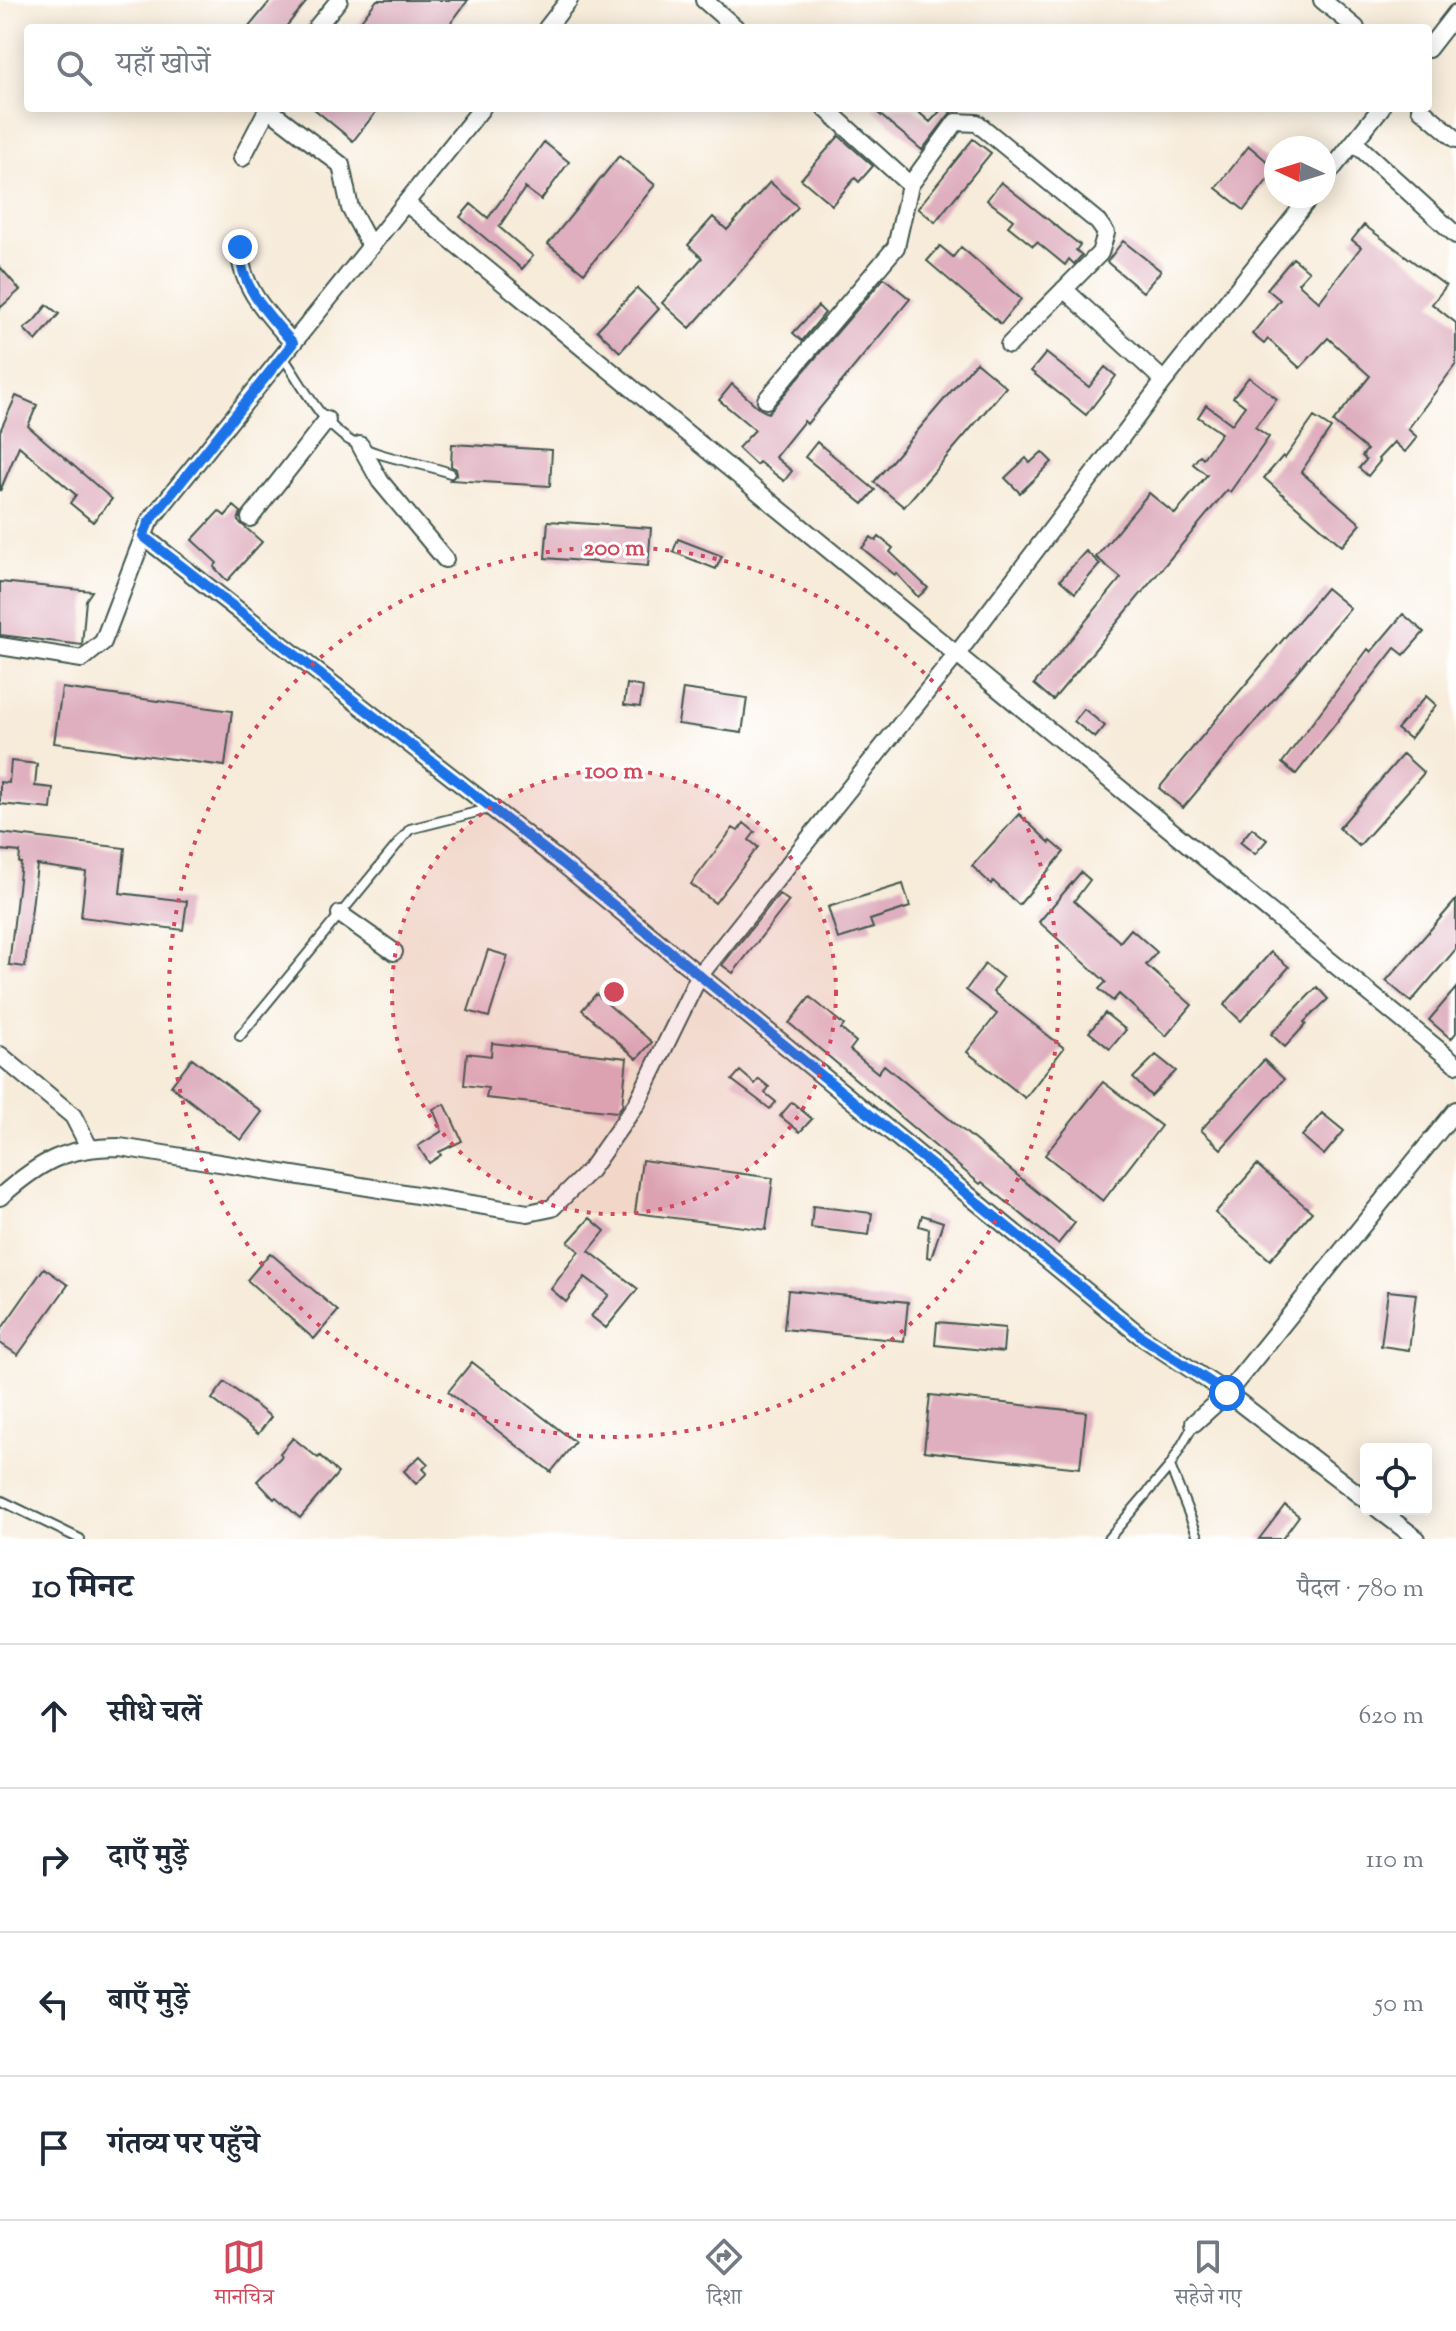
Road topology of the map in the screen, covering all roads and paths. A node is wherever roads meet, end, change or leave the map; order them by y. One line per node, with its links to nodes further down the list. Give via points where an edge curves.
1 (339, 0): 6 (street)
2 (569, 0): 7 (street)
3 (704, 0): 8 (street)
4 (1322, 0): 9 (street)
5 (1456, 13): 10 (street)
6 (319, 24)
7 (550, 24)
8 (731, 24)
9 (1351, 24)
10 (1432, 44)
11 (265, 112): 19 (street)
12 (272, 112): 26 (street, via 341,165 350,208)
13 (479, 112): 22 (street)
14 (829, 112): 21 (street)
15 (1378, 112): 18 (street)
16 (1425, 112): 17 (street)
17 (1456, 139)
18 (1354, 142): 20 (street); 24 (street)
19 (242, 158)
20 (1336, 164)
21 (910, 185): 27 (street, via 956,122 977,123 1106,233 1100,253); 31 (street, via 896,247)
22 (406, 203): 26 (street); 39 (street)
23 (1301, 208): 30 (street)
24 (1456, 235)
25 (240, 247): 29 (street, via 239,261 250,288)
26 (371, 247): 29 (street)
27 (1064, 289): 28 (street); 30 (street)
28 (1009, 345)
29 (288, 350): 32 (lane); 36 (street)
30 (1164, 381): 39 (street)
31 (766, 400)
32 (327, 420): 33 (lane); 35 (street)
33 (360, 445): 34 (lane); 37 (street, via 380,481)
34 (450, 473)
35 (250, 518)
36 (143, 536): 38 (street, via 103,642 82,659); 40 (street)
37 (445, 559)
38 (0, 646)
39 (957, 654): 43 (street); 46 (street)
40 (490, 808): 41 (lane, via 410,829); 43 (street)
41 (340, 914): 42 (street); 44 (lane)
42 (394, 952)
43 (699, 976): 48 (street, via 637,1103 590,1170 552,1208 528,1213 120,1147); 50 (street, via 1142,1337)
44 (240, 1036)
45 (0, 1055): 48 (street, via 73,1116)
46 (1456, 1064)
47 (1456, 1110): 50 (street)
48 (89, 1147): 49 (street, via 56,1156)
49 (0, 1197)
50 (1227, 1393): 51 (street); 53 (street)
51 (1194, 1423): 52 (lane)
52 (1170, 1466): 57 (lane); 58 (lane)
53 (1360, 1495)
54 (0, 1500): 56 (lane)
55 (1386, 1515): 59 (street)
56 (80, 1539)
57 (1108, 1539)
58 (1199, 1539)
59 (1417, 1539)

